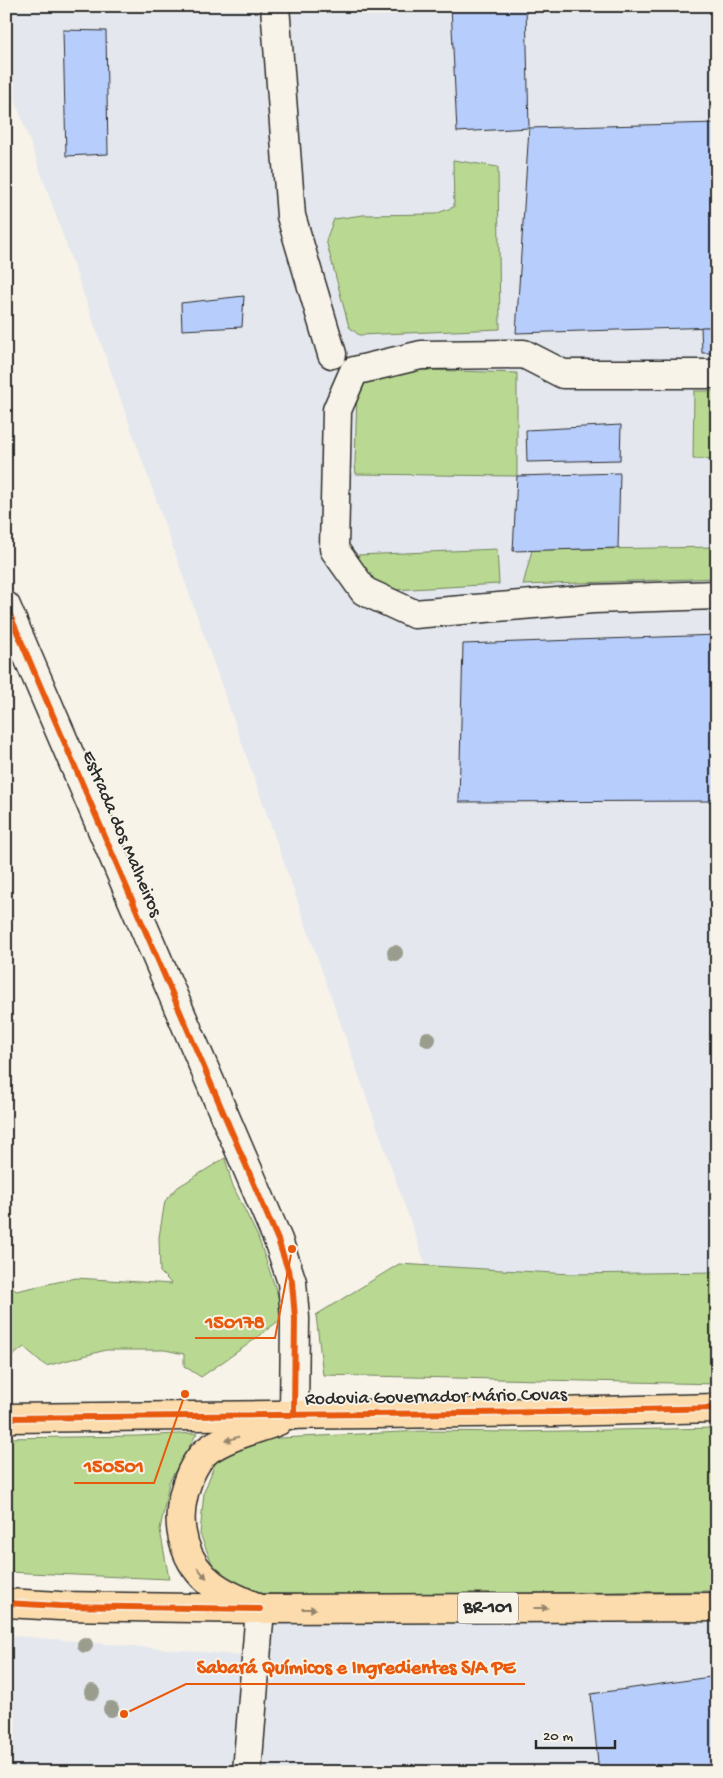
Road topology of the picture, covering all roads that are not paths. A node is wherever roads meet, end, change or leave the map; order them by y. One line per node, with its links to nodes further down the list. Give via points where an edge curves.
1 (275, 6): 2 (street, via 291,216)
2 (332, 354)
3 (717, 374): 4 (street, via 563,374 524,354 421,355 354,371 338,410 334,548 364,591 414,614 593,599)
4 (717, 595)
5 (6, 606): 7 (street, Estrada dos Malheiros, via 278,1240 292,1282)
6 (717, 1408): 7 (highway, Rodovia Governador Mário Covas)
7 (294, 1415): 8 (highway, Rodovia Governador Mário Covas); 11 (highway, one-way to 11, via 206,1451 187,1484 181,1506 180,1526 191,1560 213,1585)
8 (6, 1418)
9 (6, 1603): 11 (highway, BR-101)
10 (717, 1607): 11 (highway, BR-101, one-way to 10)
11 (260, 1610): 12 (street)
12 (247, 1772)

